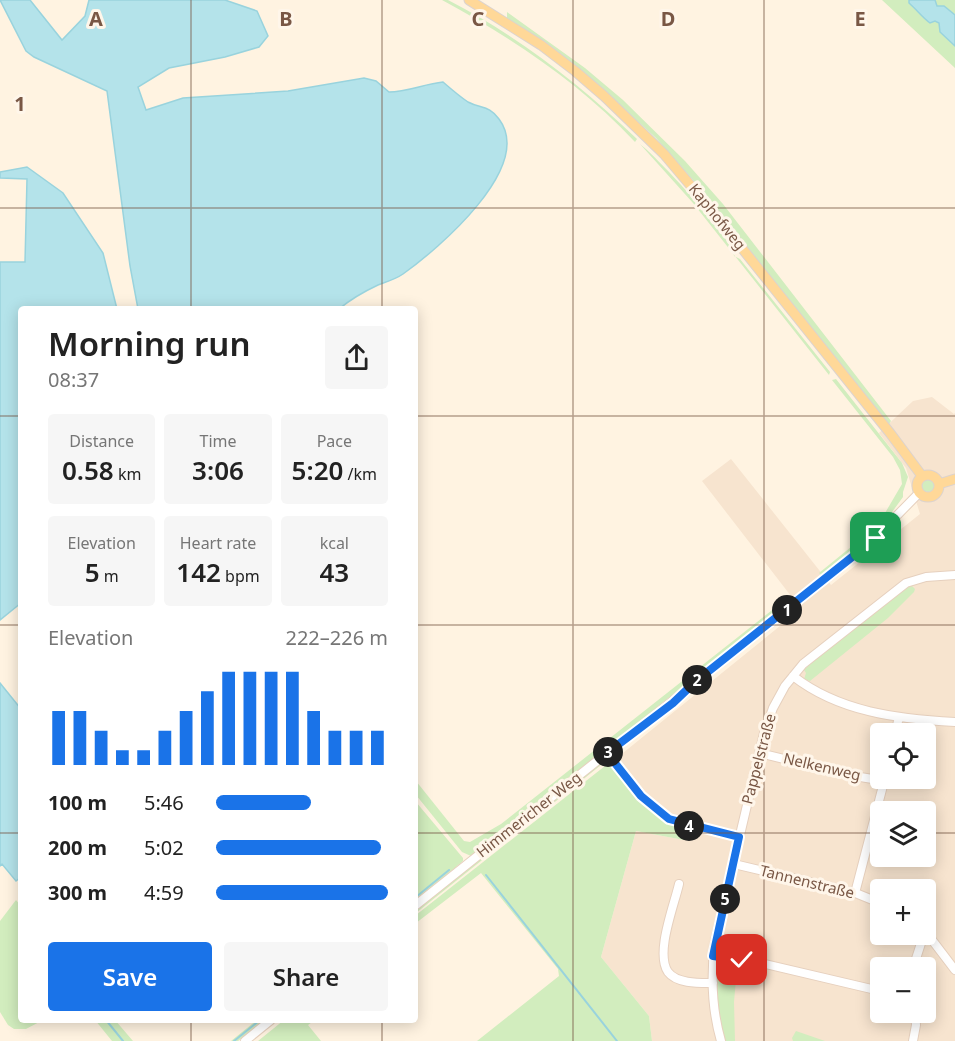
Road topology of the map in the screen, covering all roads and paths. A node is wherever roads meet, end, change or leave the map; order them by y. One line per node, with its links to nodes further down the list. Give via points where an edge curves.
1 (469, 0): 2 (main road, Kaphofweg, via 541,45 574,71 663,154 721,221)
2 (922, 476): 4 (main road, via 933,476); 5 (main road, via 917,484)
3 (955, 479): 4 (main road)
4 (939, 484): 5 (main road, via 934,495 926,497)
5 (919, 493): 11 (street, Himmericher Weg, via 866,547)
6 (955, 575): 7 (street, Pappelstraße, via 906,583)
7 (793, 676): 8 (street, via 818,694 843,705); 12 (street, Pappelstraße, via 773,708)
8 (899, 717): 9 (street); 10 (street)
9 (955, 722)
10 (898, 723)
11 (607, 753): 15 (street, via 641,796 669,819); 20 (street, Himmericher Weg)
12 (759, 753): 13 (street, Nelkenweg); 15 (street, Pappelstraße)
13 (870, 778)
14 (883, 789): 18 (street)
15 (739, 837): 16 (street, Pappelstraße)
16 (734, 864): 18 (street, Tannenstraße); 22 (street, Pappelstraße)
17 (679, 885): 24 (street, via 663,959 669,973 679,979)
18 (855, 893): 19 (street, Tannenstraße)
19 (870, 899)
20 (418, 903)
21 (935, 945): 23 (street)
22 (713, 956): 24 (street, Pappelstraße); 25 (street)
23 (955, 970)
24 (713, 983): 29 (street, Pappelstraße)
25 (870, 989)
26 (267, 1023): 28 (street)
27 (916, 1023): 30 (street)
28 (245, 1041)
29 (721, 1041)
30 (913, 1041)

